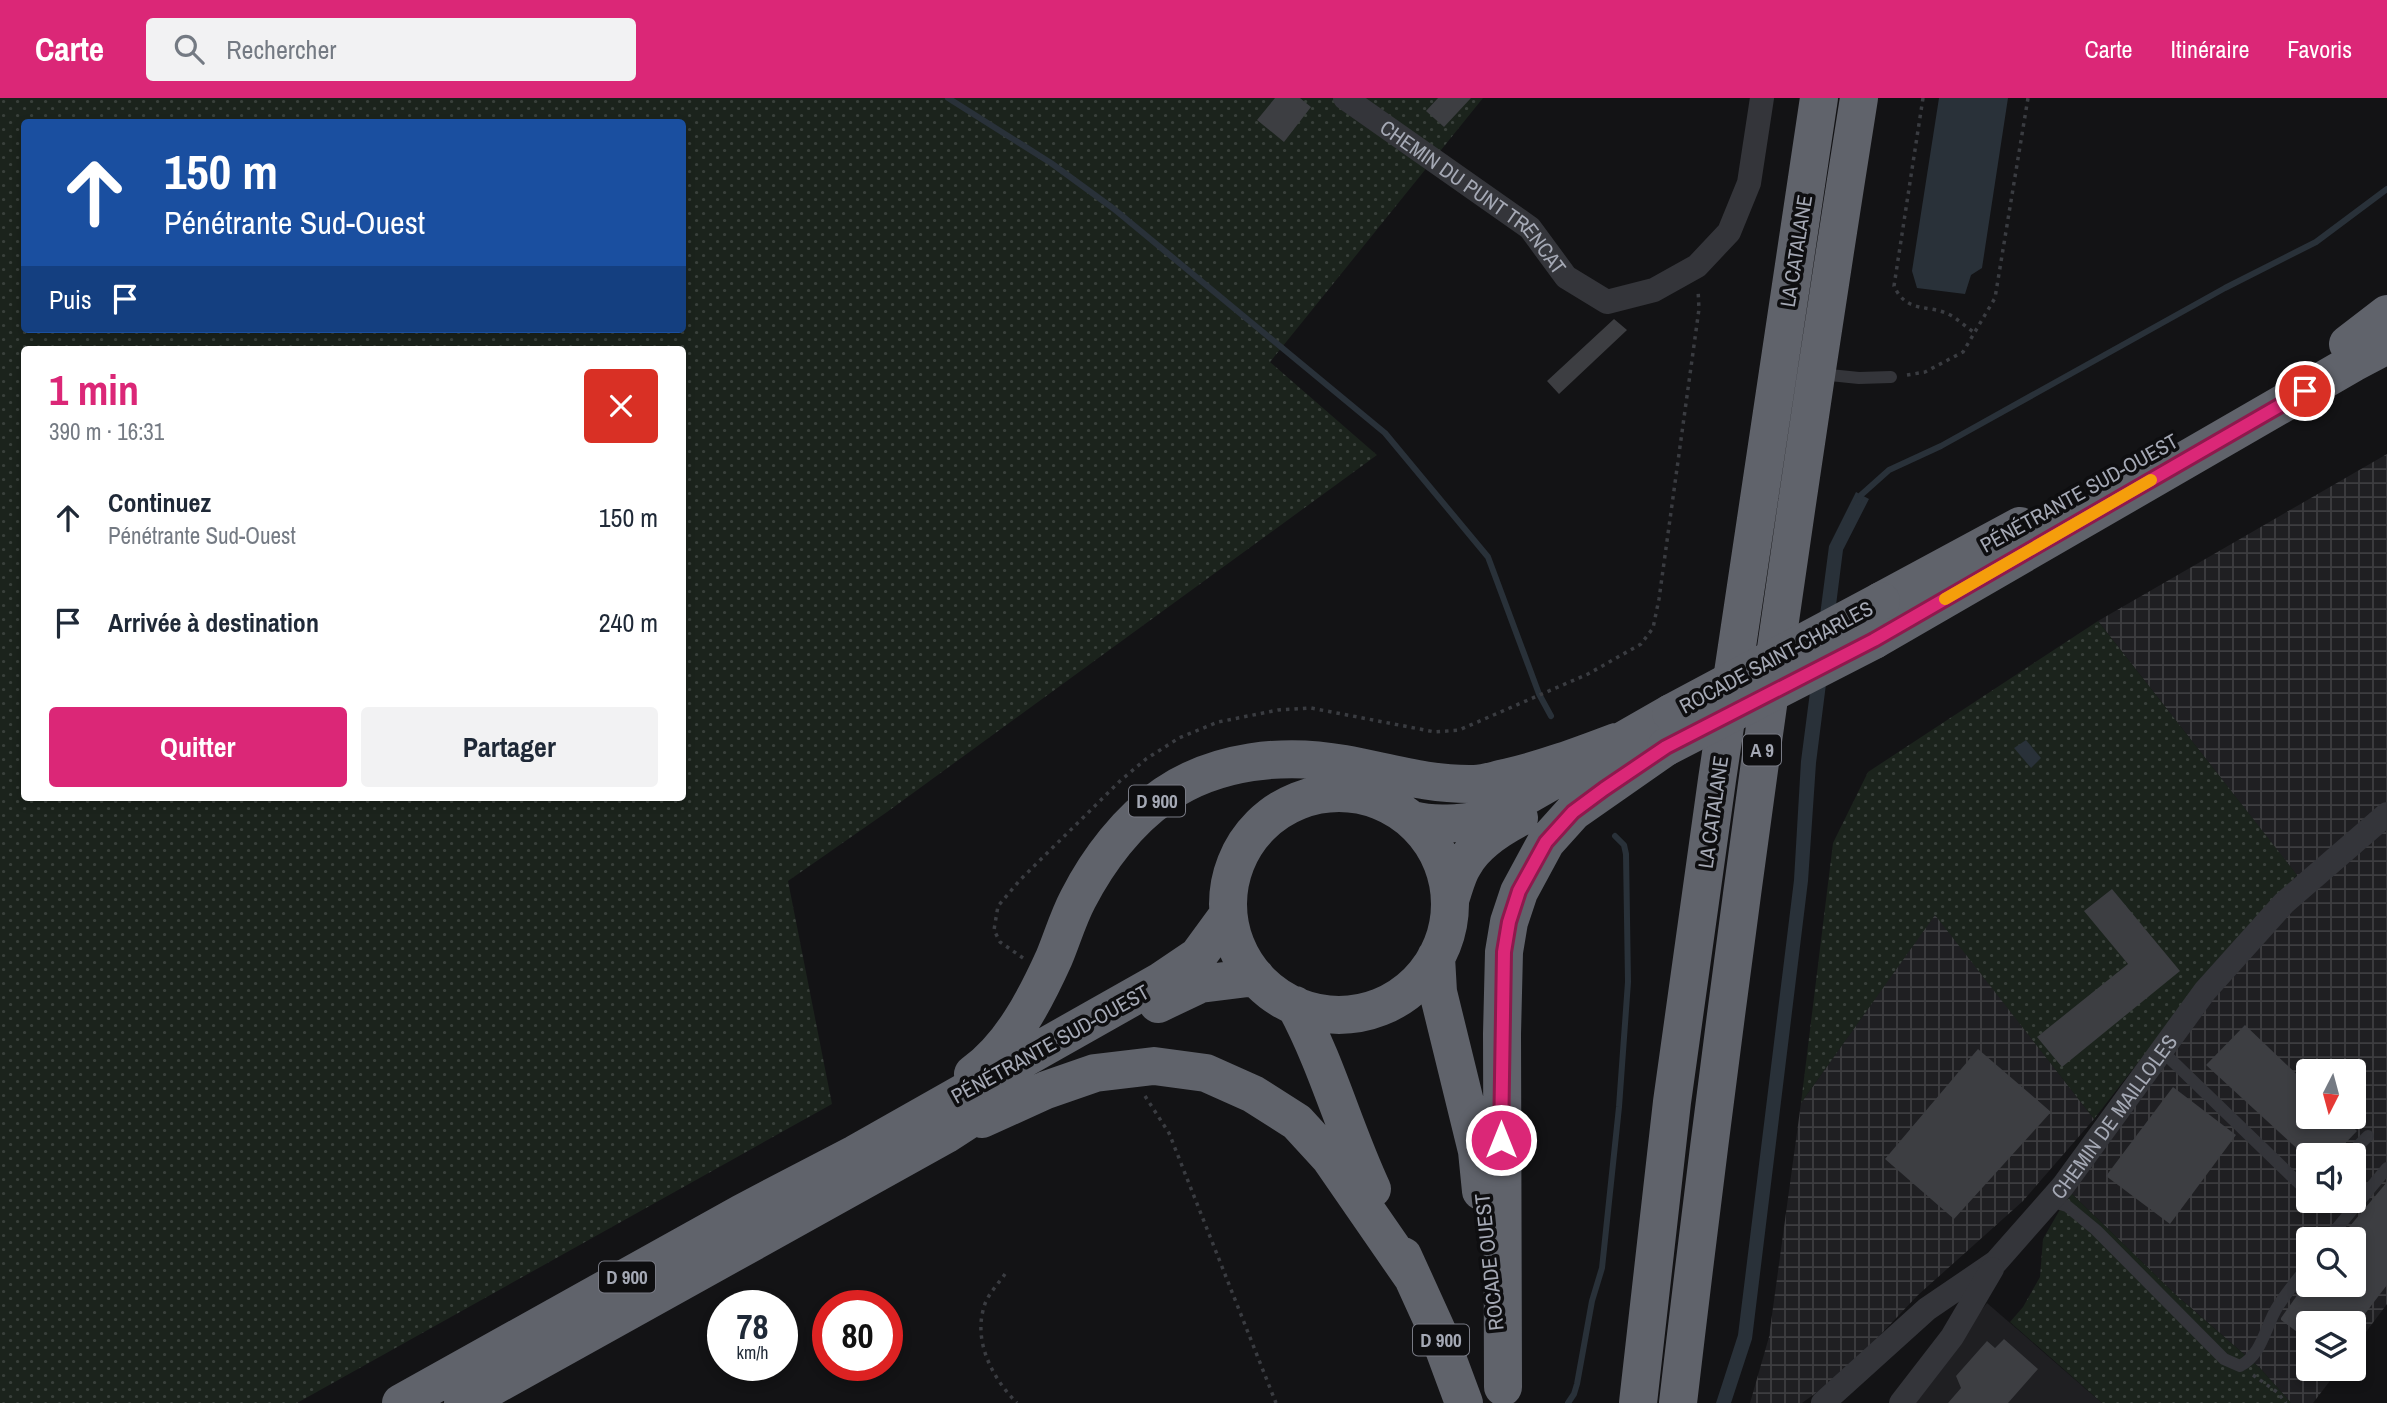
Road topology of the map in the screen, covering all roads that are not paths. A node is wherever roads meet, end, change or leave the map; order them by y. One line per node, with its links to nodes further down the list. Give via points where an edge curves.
1 (1345, 98): 2 (street, CHEMIN DU PUNT TRENCAT, via 1530,228 1566,277 1607,302 1654,290 1697,266 1729,232 1749,183)
2 (1762, 98)
3 (1819, 98): 37 (highway, LA CATALANE / A 9, via 1676,1075)
4 (1859, 98): 9 (highway, LA CATALANE / A 9)
5 (2387, 314): 8 (highway)
6 (2387, 324): 8 (highway, PÉNÉTRANTE SUD-OUEST)
7 (2387, 345): 8 (highway, PÉNÉTRANTE SUD-OUEST)
8 (2363, 354): 11 (highway, PÉNÉTRANTE SUD-OUEST); 12 (highway, PÉNÉTRANTE SUD-OUEST, bridge, via 1874,640)
9 (1816, 373): 10 (lane); 38 (highway, LA CATALANE / A 9, via 1712,1107)
10 (1891, 377)
11 (1881, 601): 12 (highway, ROCADE SAINT-CHARLES, bridge)
12 (1669, 730): 13 (highway, PÉNÉTRANTE SUD-OUEST); 16 (highway, PÉNÉTRANTE SUD-OUEST, via 1482,842 1463,864); 33 (highway, via 1546,842 1519,891 1509,922 1502,1034)
13 (1616, 742): 15 (highway, PÉNÉTRANTE SUD-OUEST, via 1484,820); 25 (highway, PÉNÉTRANTE SUD-OUEST / D 900, via 1547,768 1477,784 1434,783 1291,758 1243,763 1167,793 1141,813 1100,860 1022,1021 1006,1041 982,1067)
14 (2387, 814): 21 (street, CHEMIN DE MAILLOLES, via 2284,903 2205,991)
15 (1412, 820): 16 (highway, ROCADE OUEST, via 1439,857); 17 (highway, ROCADE OUEST, via 1370,797 1322,794 1299,800 1278,811 1244,845 1228,891)
16 (1450, 901): 18 (highway, ROCADE OUEST)
17 (1228, 915): 19 (highway, ROCADE OUEST, via 1238,948); 25 (highway, PÉNÉTRANTE SUD-OUEST / D 900, via 1198,956 1161,981)
18 (1436, 957): 20 (highway, ROCADE OUEST, via 1410,988 1375,1008 1335,1014); 33 (highway, ROCADE OUEST / D 900, via 1438,992 1477,1151)
19 (1256, 977): 20 (highway, ROCADE OUEST); 22 (highway, via 1199,984 1134,1016)
20 (1295, 1005): 31 (highway, ROCADE OUEST / D 900, via 1314,1040 1358,1159)
21 (2162, 1051): 27 (lane); 28 (street, CHEMIN DE MAILLOLES)
22 (945, 1135): 31 (highway, via 1095,1073 1154,1066 1206,1073 1253,1094 1297,1122 1330,1158); 35 (highway)
23 (2368, 1136): 24 (lane)
24 (2361, 1143)
25 (855, 1154): 34 (highway, PÉNÉTRANTE SUD-OUEST / D 900)
26 (2387, 1168): 29 (lane)
27 (2296, 1180)
28 (2050, 1201): 30 (street, CHEMIN DE MAILLOLES); 32 (lane, via 2067,1206 2096,1230 2224,1359 2240,1366 2250,1361)
29 (2337, 1227)
30 (1996, 1262): 39 (street, CHEMIN DE MAILLOLES, via 1927,1310); 40 (street, via 1952,1337)
31 (1413, 1278): 36 (highway, ROCADE OUEST / D 900)
32 (2296, 1282)
33 (1504, 1395)
34 (401, 1403)
35 (463, 1403)
36 (1464, 1403)
37 (1638, 1403)
38 (1678, 1403)
39 (1823, 1403)
40 (1900, 1403)

